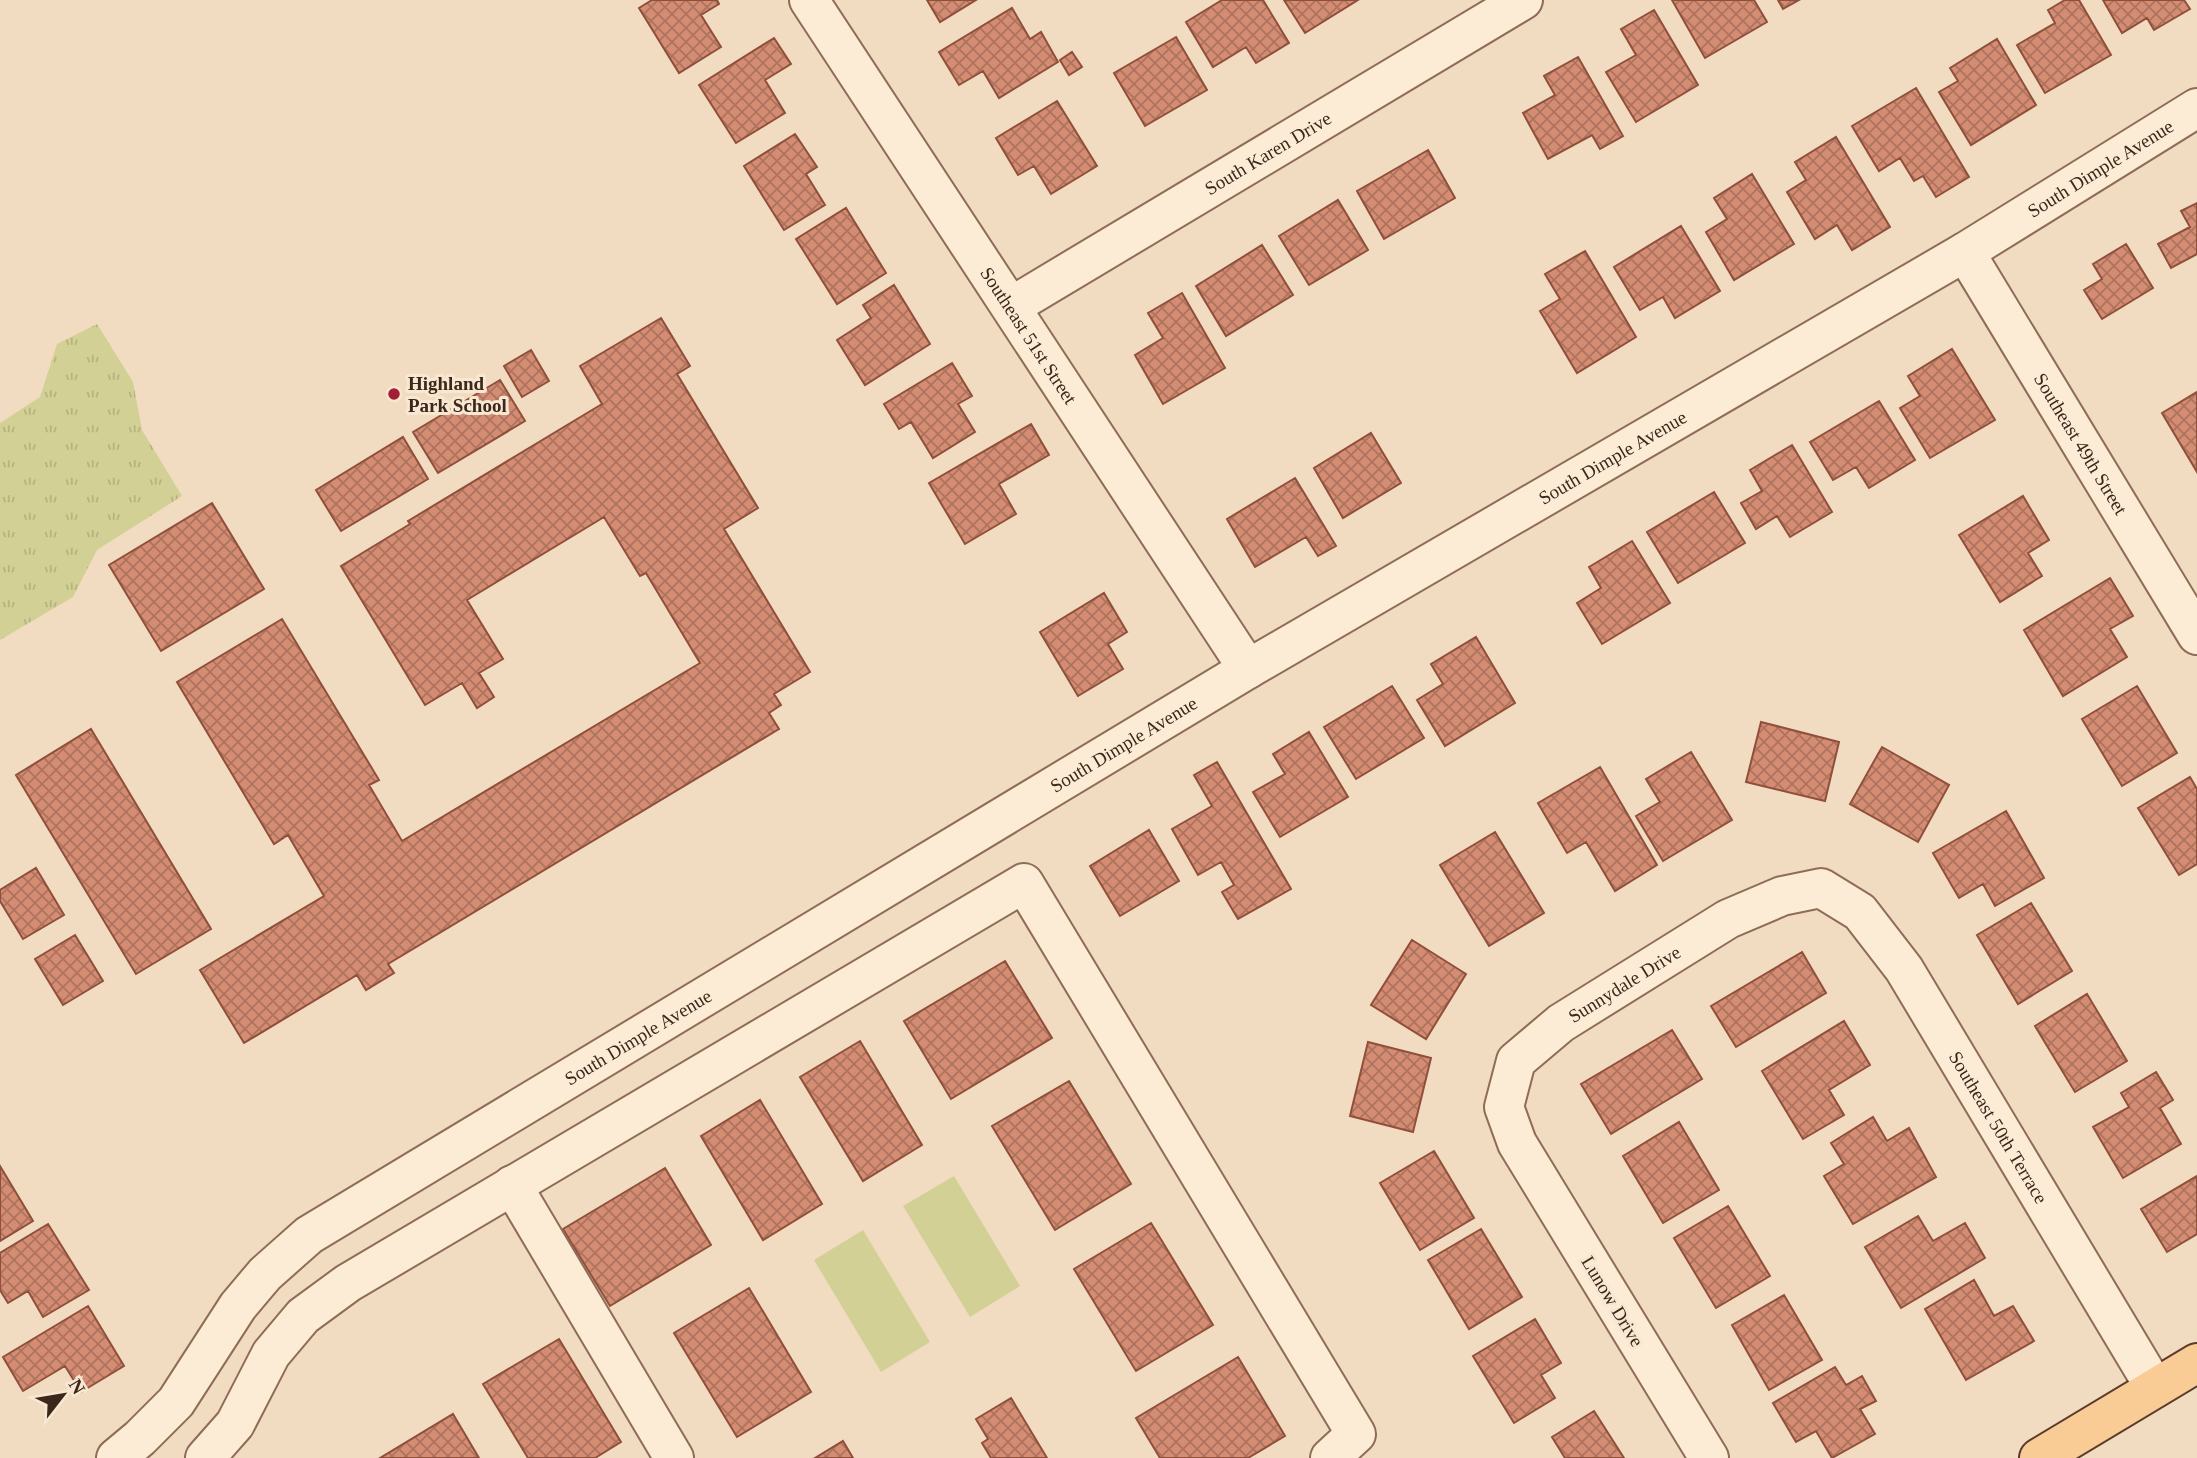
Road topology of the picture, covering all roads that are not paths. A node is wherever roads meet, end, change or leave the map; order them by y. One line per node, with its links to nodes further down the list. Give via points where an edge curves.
1 (809, 0): 5 (street, Southeast 51st Street)
2 (1523, 0): 5 (street, South Karen Drive)
3 (2197, 108): 4 (street, South Dimple Avenue)
4 (1965, 252): 6 (street, Southeast 49th Street); 7 (street, South Dimple Avenue)
5 (1012, 306): 7 (street, Southeast 51st Street)
6 (2197, 635)
7 (1248, 669): 13 (street, South Dimple Avenue, via 309,1235 265,1274 238,1306 176,1402)
8 (1821, 888): 9 (street, Sunnydale Drive, via 1782,896 1728,919 1562,1023 1516,1061 1504,1107); 12 (street, Southeast 50th Terrace, via 1860,912 1904,969)
9 (1517, 1143): 17 (street, Lunow Drive)
10 (512, 1185): 14 (street, via 348,1283 303,1316 271,1354 234,1424); 15 (street); 16 (street, via 1024,883 1356,1434)
11 (2197, 1363): 12 (main road)
12 (2155, 1388): 18 (main road)
13 (116, 1458)
14 (205, 1458)
15 (674, 1458)
16 (1330, 1458)
17 (1709, 1458)
18 (2039, 1458)

